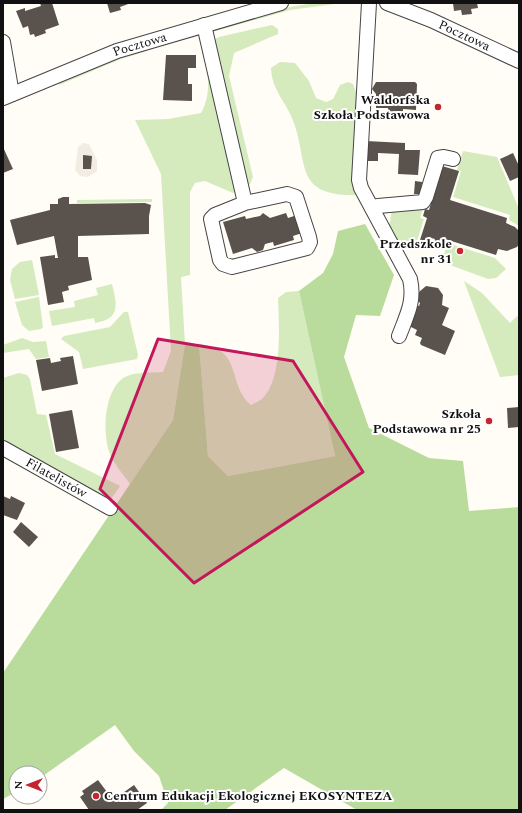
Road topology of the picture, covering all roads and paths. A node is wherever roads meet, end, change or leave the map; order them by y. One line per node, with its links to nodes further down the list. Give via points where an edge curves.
1 (368, 3): 10 (street, via 359,180)
2 (388, 3): 6 (street, Pocztowa)
3 (273, 4): 4 (street, Pocztowa)
4 (204, 25): 7 (street, Pocztowa, via 117,51); 9 (street)
5 (3, 42): 7 (street)
6 (519, 61)
7 (8, 96)
8 (453, 159): 10 (street, via 438,158 423,202)
9 (245, 204): 9 (street, via 215,215 211,219 223,264 232,267 307,248 309,237 296,197 287,194)
10 (372, 208): 11 (street, via 410,279 413,293)
11 (399, 336)
12 (3, 448): 13 (street, Filatelistów)
13 (110, 508)

